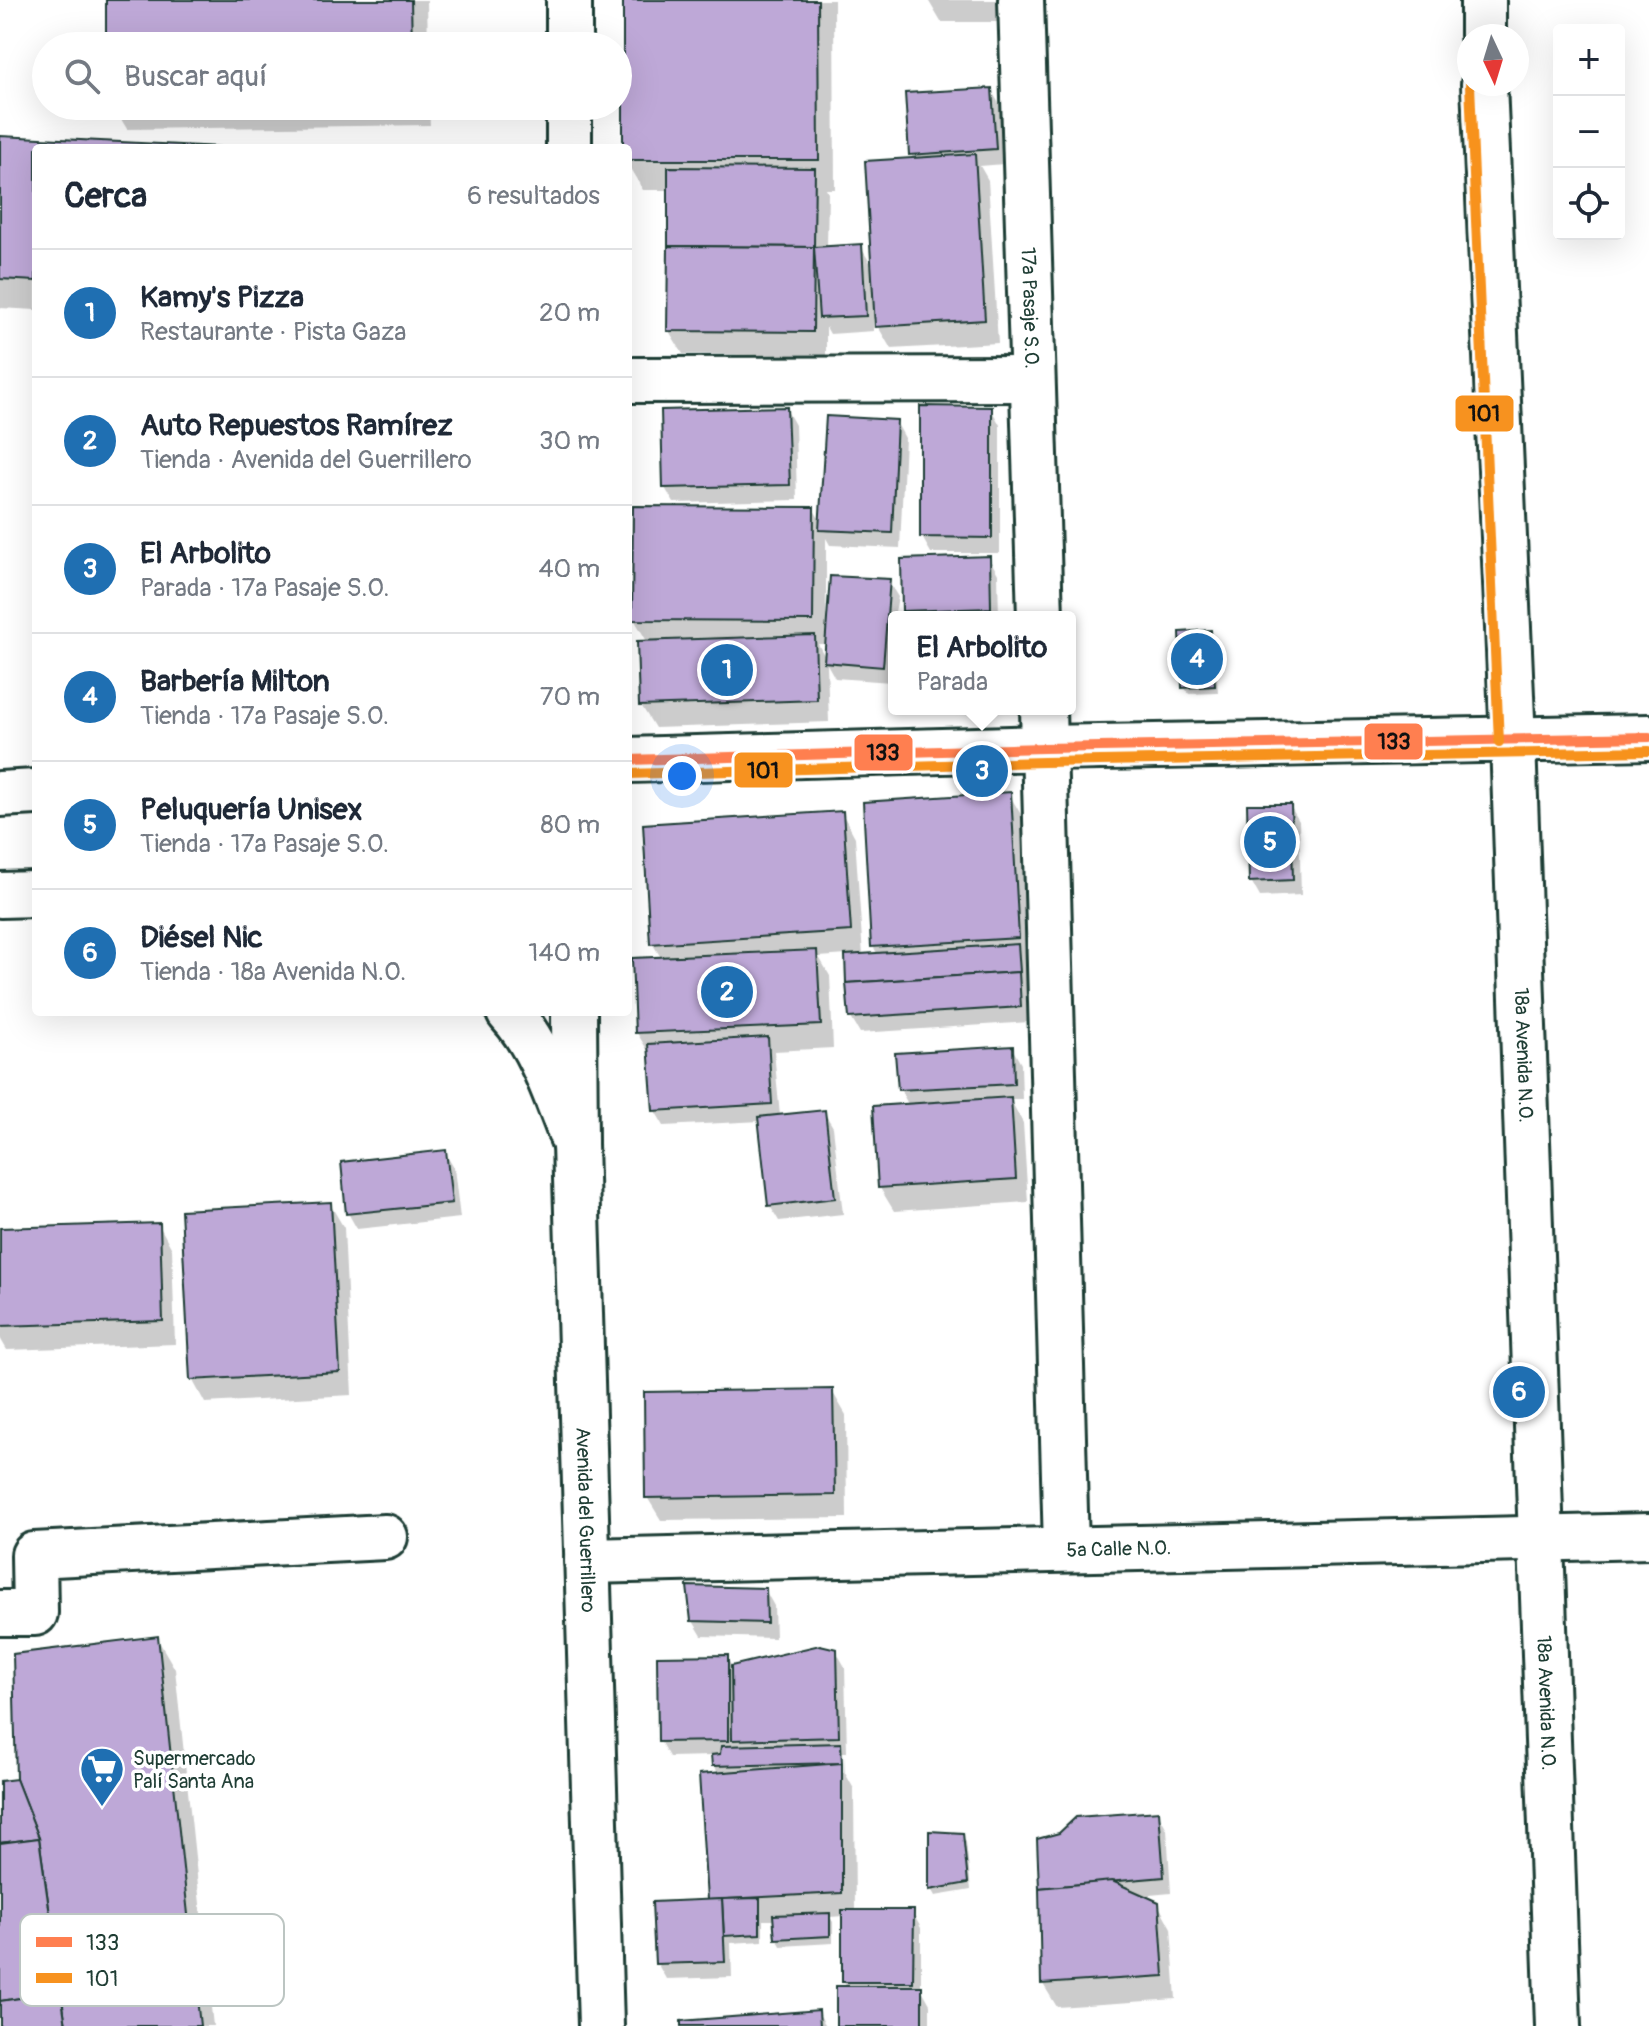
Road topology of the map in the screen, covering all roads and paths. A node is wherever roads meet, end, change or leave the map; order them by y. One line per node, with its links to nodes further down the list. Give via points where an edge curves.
1 (569, 0): 5 (street)
2 (1021, 0): 9 (street, 17a Pasaje S.O.)
3 (1483, 0): 4 (street)
4 (1483, 24)
5 (569, 32)
6 (1485, 96): 14 (street, 18a Avenida N.O.)
7 (569, 120): 8 (street)
8 (569, 144)
9 (1032, 379): 10 (street); 11 (street, 17a Pasaje S.O.)
10 (632, 380)
11 (1040, 611)
12 (1044, 728): 14 (street); 15 (street); 28 (street)
13 (1649, 737): 14 (street)
14 (1513, 741): 27 (street, 18a Avenida N.O.)
15 (677, 758): 16 (street); 17 (street)
16 (632, 760)
17 (632, 788)
18 (32, 792): 19 (street)
19 (0, 794)
20 (32, 894): 21 (street)
21 (0, 895)
22 (513, 1016): 24 (street, via 538,1055)
23 (574, 1016): 24 (street, Avenida del Guerrillero)
24 (575, 1144): 29 (street, Avenida del Guerrillero)
25 (1649, 1536): 27 (street, 5a Calle N.O.)
26 (385, 1537): 30 (street, via 34,1555 35,1613)
27 (1541, 1539): 28 (street, 5a Calle N.O.); 32 (street, 18a Avenida N.O.)
28 (1066, 1548): 29 (street, 5a Calle N.O.)
29 (587, 1561): 31 (street, Avenida del Guerrillero)
30 (0, 1613)
31 (601, 2026)
32 (1558, 2026)

